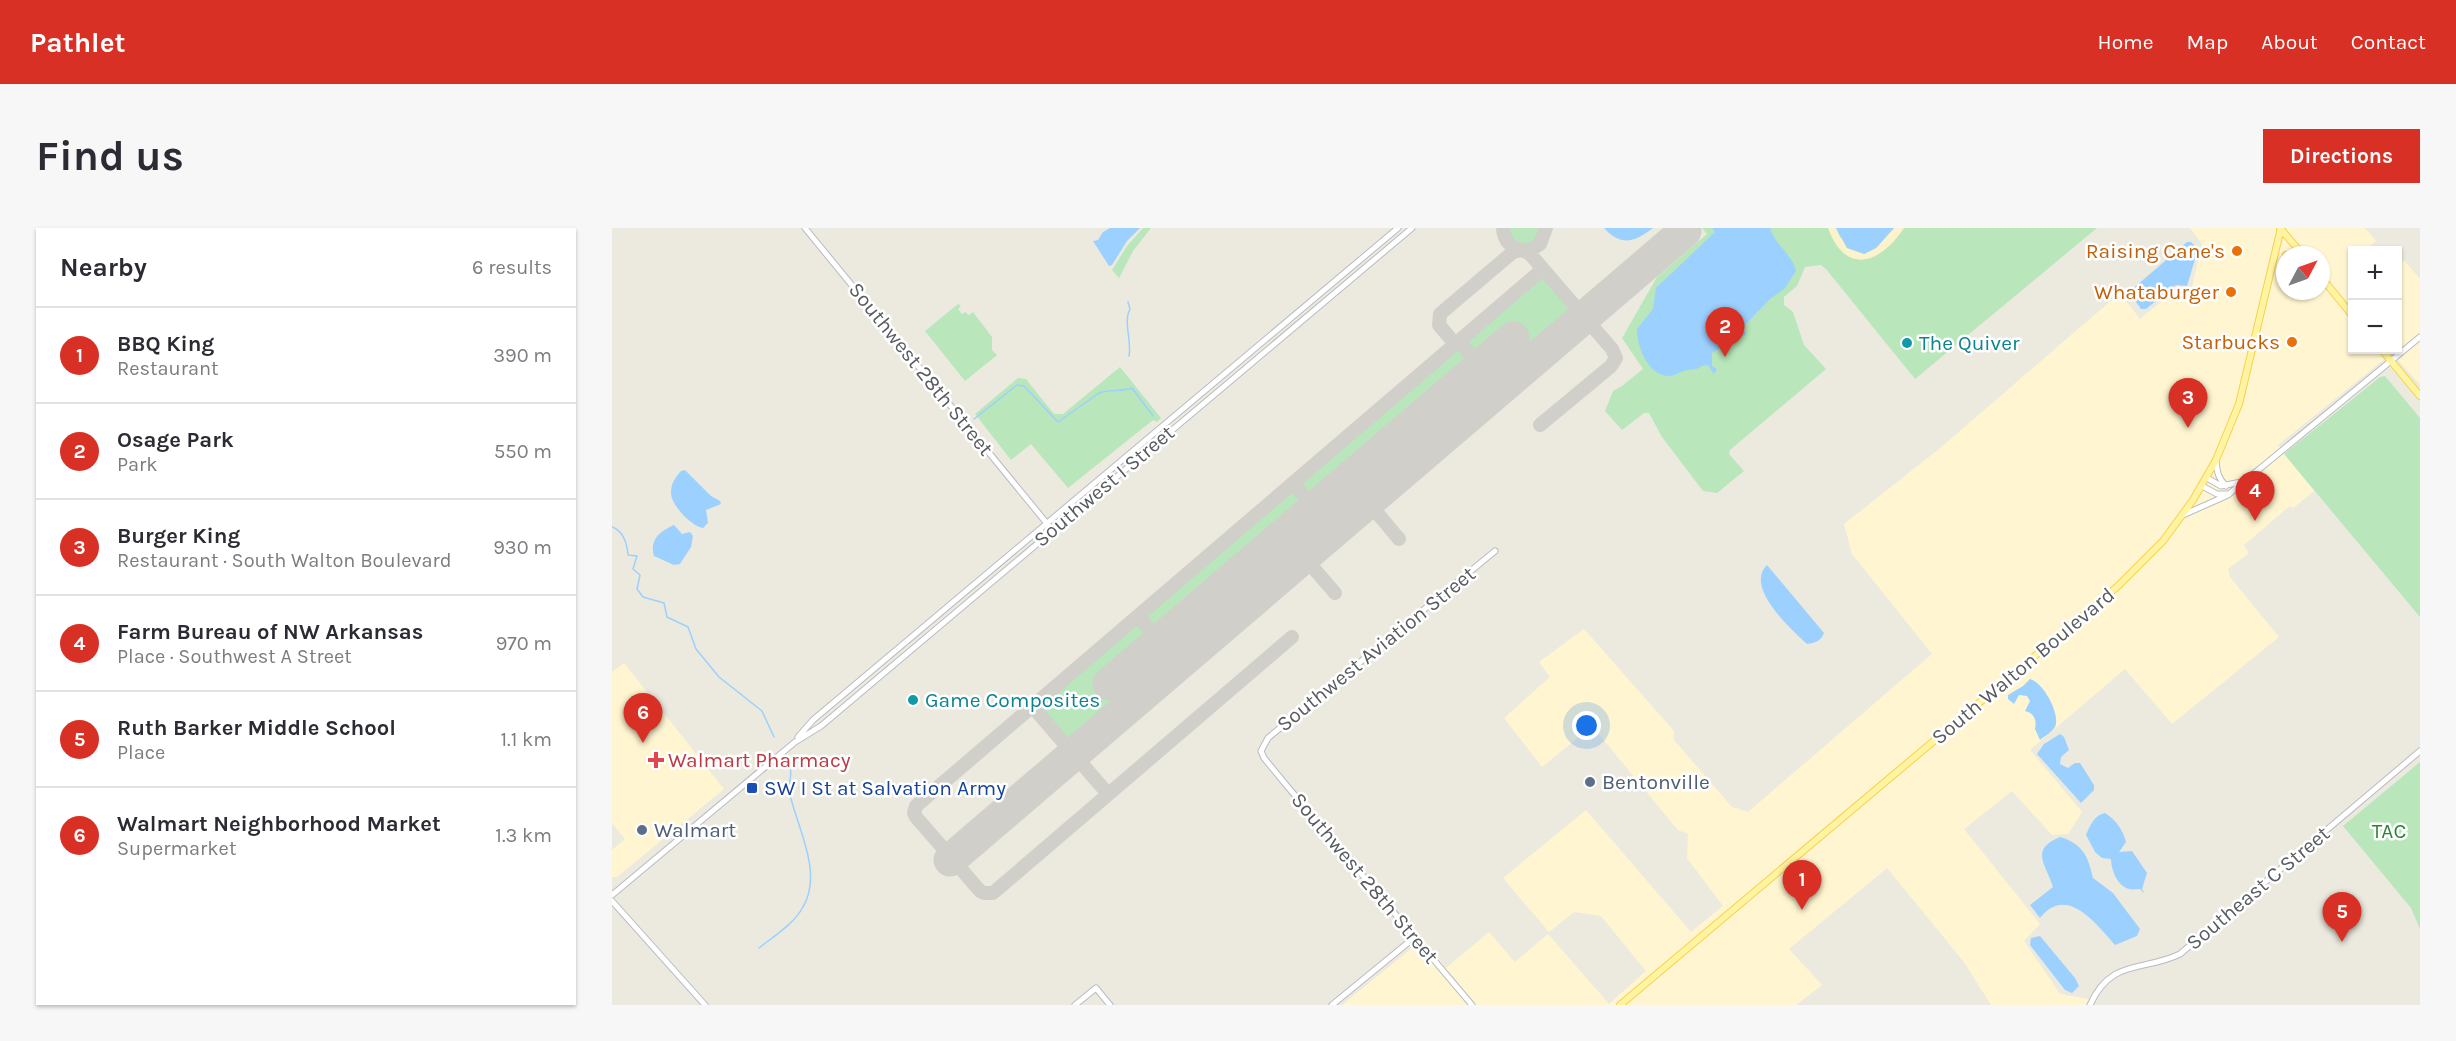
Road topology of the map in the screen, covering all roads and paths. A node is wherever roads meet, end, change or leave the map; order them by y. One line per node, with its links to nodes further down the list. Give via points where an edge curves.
1 (805, 228): 21 (street, Southwest 28th Street)
2 (1398, 228): 21 (street, Southwest I Street)
3 (1412, 228): 22 (street, Southwest I Street)
4 (2281, 228): 5 (main road); 7 (main road, South Walton Boulevard)
5 (2295, 246)
6 (2276, 260): 7 (main road)
7 (2273, 262): 14 (main road, South Walton Boulevard, via 2239,404)
8 (2330, 288): 9 (main road)
9 (2348, 310)
10 (2420, 337): 12 (street)
11 (2386, 354): 12 (main road)
12 (2391, 360): 13 (main road); 16 (street)
13 (2420, 396)
14 (2216, 460): 15 (main road, South Walton Boulevard); 18 (street, via 2220,480)
15 (2207, 478): 17 (main road, South Walton Boulevard); 18 (street)
16 (2246, 480): 18 (street); 19 (street)
17 (2202, 486): 19 (street, via 2217,494); 20 (main road, South Walton Boulevard)
18 (2226, 486)
19 (2229, 494): 20 (street)
20 (2183, 515): 35 (main road, South Walton Boulevard, via 2149,557 2114,589)
21 (1047, 524): 22 (street, Southwest 28th Street); 24 (street, Southwest I Street, via 813,720)
22 (1052, 530): 24 (street, Southwest I Street, via 821,726)
23 (1495, 551): 25 (street, Southwest Aviation Street, via 1268,738)
24 (795, 742): 27 (street, Southwest I Street)
25 (1261, 751): 29 (street, Southwest 28th Street)
26 (2420, 751): 36 (street, Southeast C Street, via 2180,954 2117,974 2101,986)
27 (612, 895)
28 (612, 901): 30 (street)
29 (1415, 937): 33 (street); 34 (street, Southwest 28th Street)
30 (705, 1005)
31 (1075, 1005): 32 (street, via 1096,988)
32 (1110, 1005)
33 (1332, 1005)
34 (1472, 1005)
35 (1620, 1005)
36 (2090, 1005)

